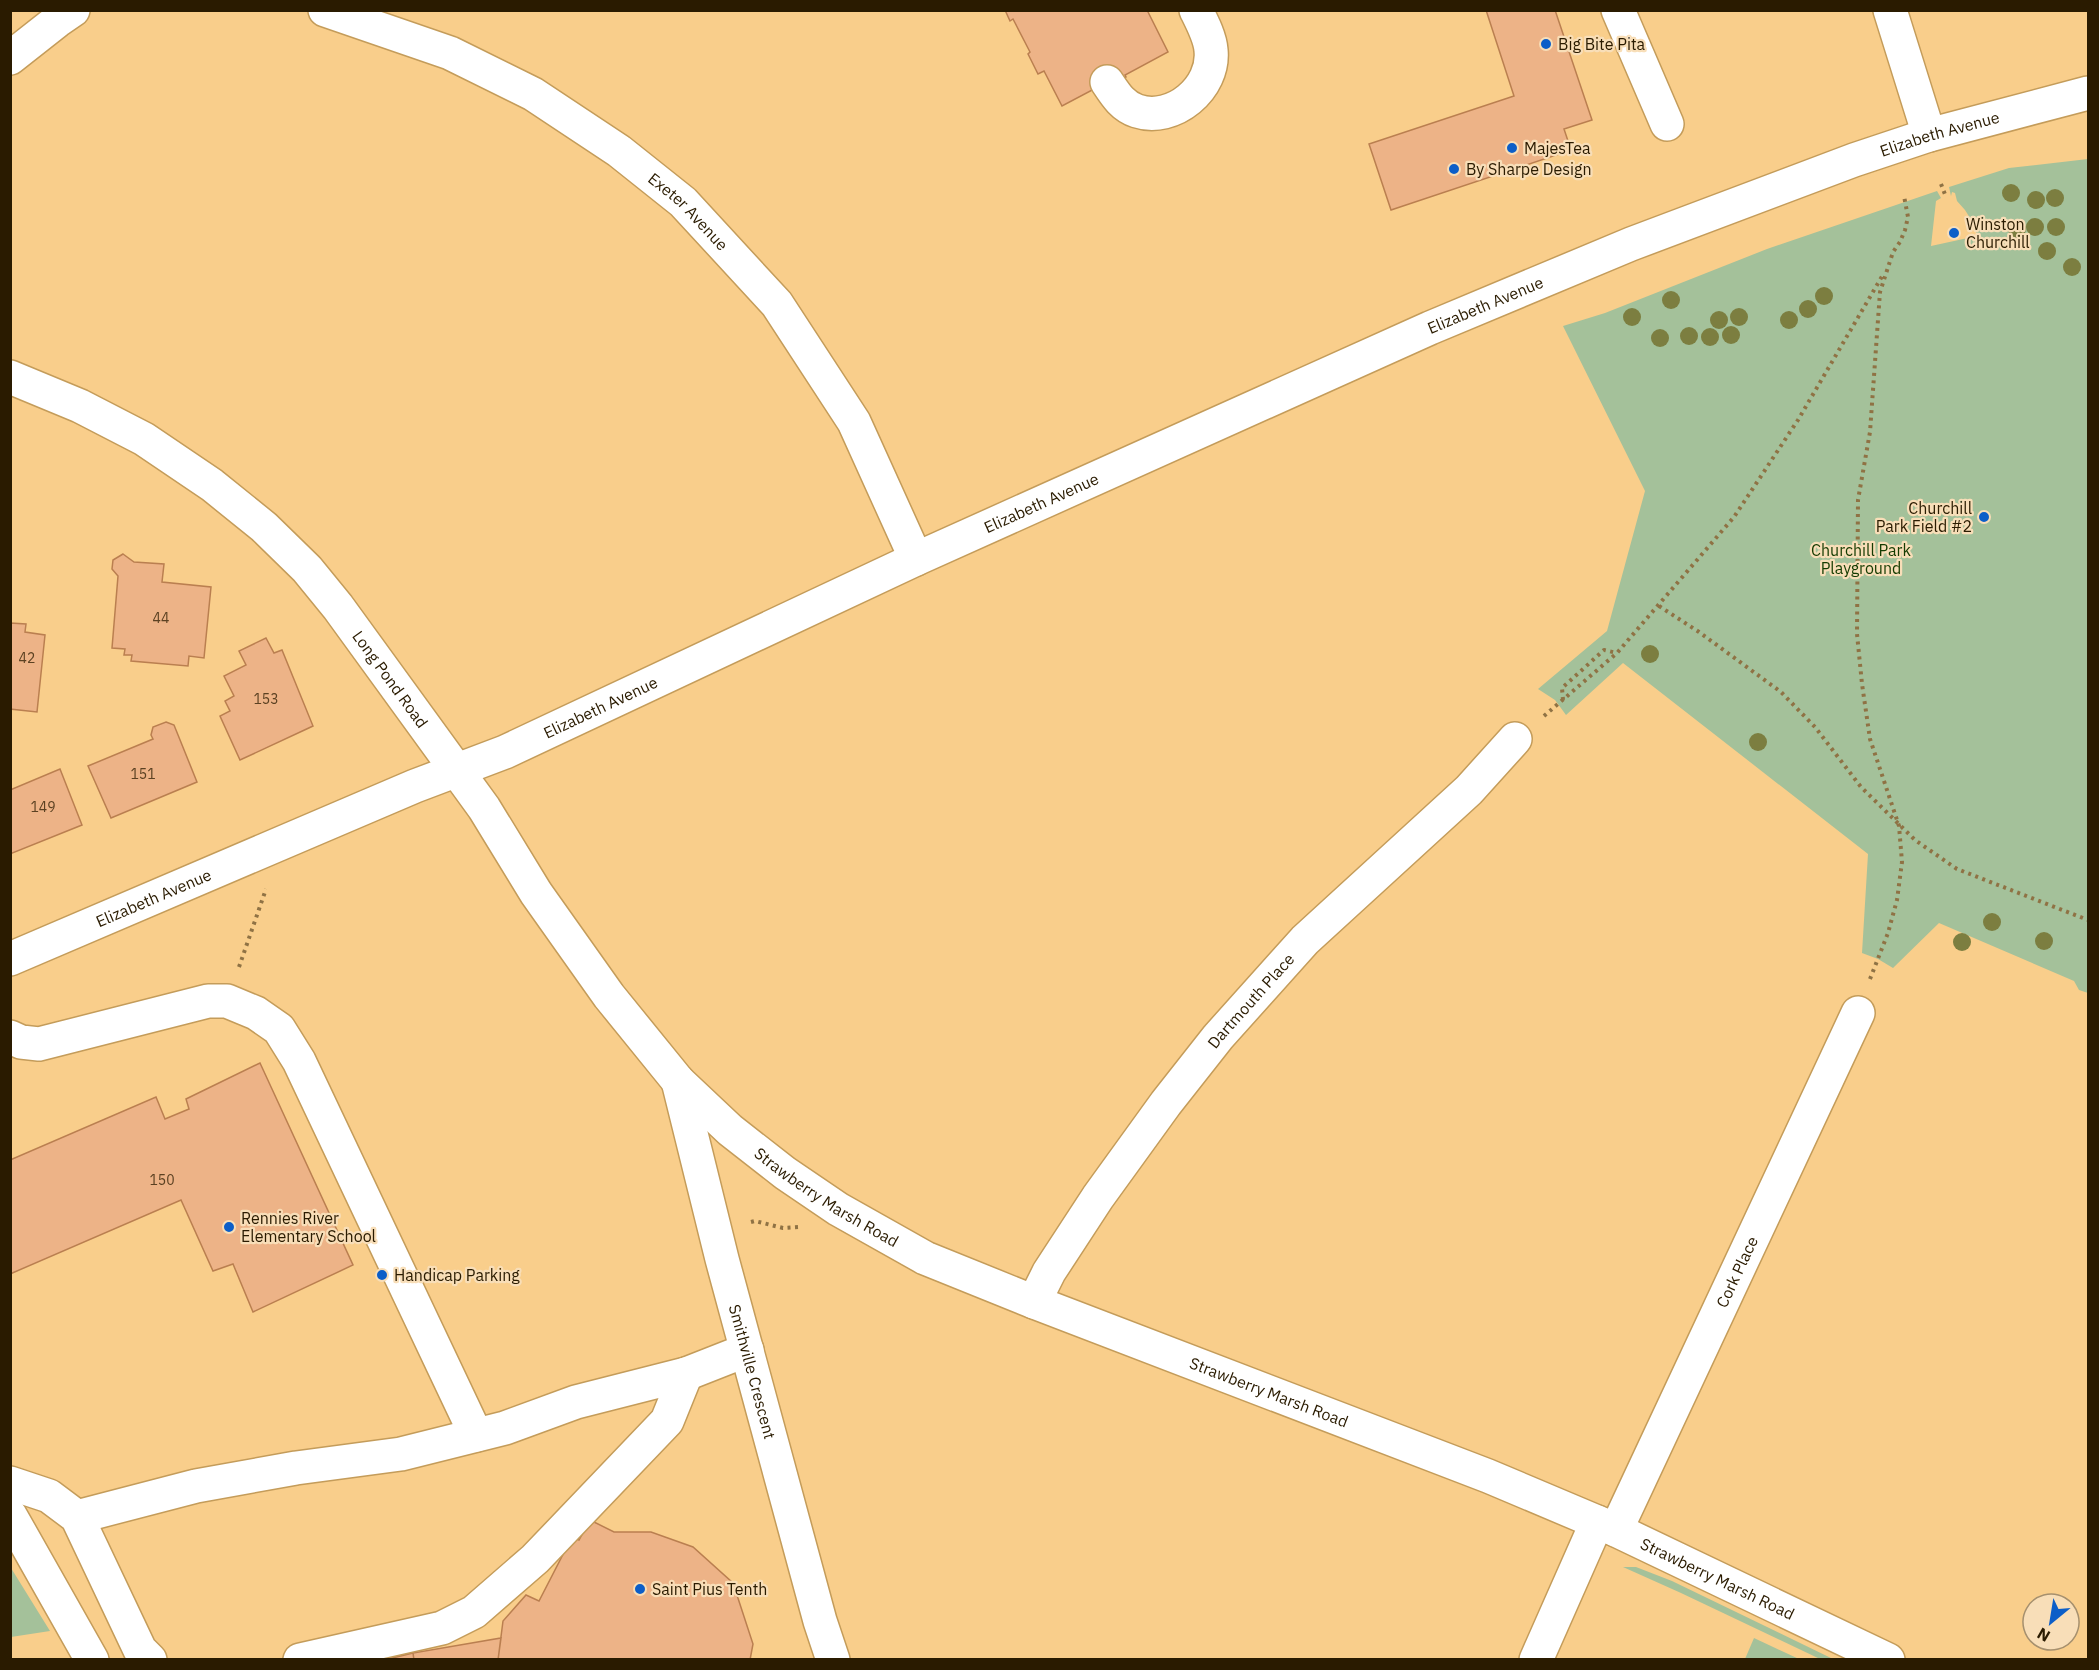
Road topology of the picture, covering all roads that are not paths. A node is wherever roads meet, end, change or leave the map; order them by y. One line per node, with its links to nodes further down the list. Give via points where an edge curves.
1 (73, 10): 6 (street)
2 (325, 10): 12 (street, Exeter Avenue, via 450,53 533,94 619,151 682,202 777,304 854,422)
3 (1196, 10): 7 (street, via 1211,50 1209,73 1195,94 1176,109 1137,111 1119,101)
4 (1618, 10): 9 (street)
5 (1890, 10): 10 (street)
6 (10, 58)
7 (1107, 82)
8 (2088, 93): 10 (street, Elizabeth Avenue)
9 (1667, 124)
10 (1929, 135): 12 (street, Elizabeth Avenue, via 1631,244 1430,328)
11 (10, 377): 14 (street, Long Pond Road, via 80,406 144,439 212,485 264,527 307,569 338,607)
12 (916, 559): 14 (street, Elizabeth Avenue, via 505,752)
13 (1515, 739): 19 (street, Dartmouth Place, via 1468,790 1305,940 1218,1037 1098,1197 1057,1258)
14 (458, 770): 15 (street, Elizabeth Avenue); 18 (street, Long Pond Road, via 536,893 609,996)
15 (10, 958)
16 (1858, 1013): 26 (street, Cork Place)
17 (10, 1037): 22 (street, via 39,1044 208,1001 227,1001 279,1029 299,1061)
18 (678, 1081): 19 (street, Strawberry Marsh Road, via 730,1130 838,1209 925,1258); 20 (street, Smithville Crescent)
19 (1034, 1302): 26 (street, Strawberry Marsh Road)
20 (747, 1350): 21 (street); 30 (street, Smithville Crescent)
21 (686, 1374): 22 (street, via 576,1402); 29 (street, via 667,1421 535,1559 474,1612 424,1633)
22 (476, 1435): 25 (street, via 401,1454 196,1486)
23 (10, 1483): 25 (street, via 49,1496)
24 (10, 1515): 27 (street)
25 (77, 1517): 28 (street, via 140,1650)
26 (1607, 1526): 31 (street); 32 (street, Strawberry Marsh Road)
27 (92, 1659)
28 (150, 1659)
29 (300, 1659)
30 (833, 1659)
31 (1536, 1659)
32 (1888, 1659)

